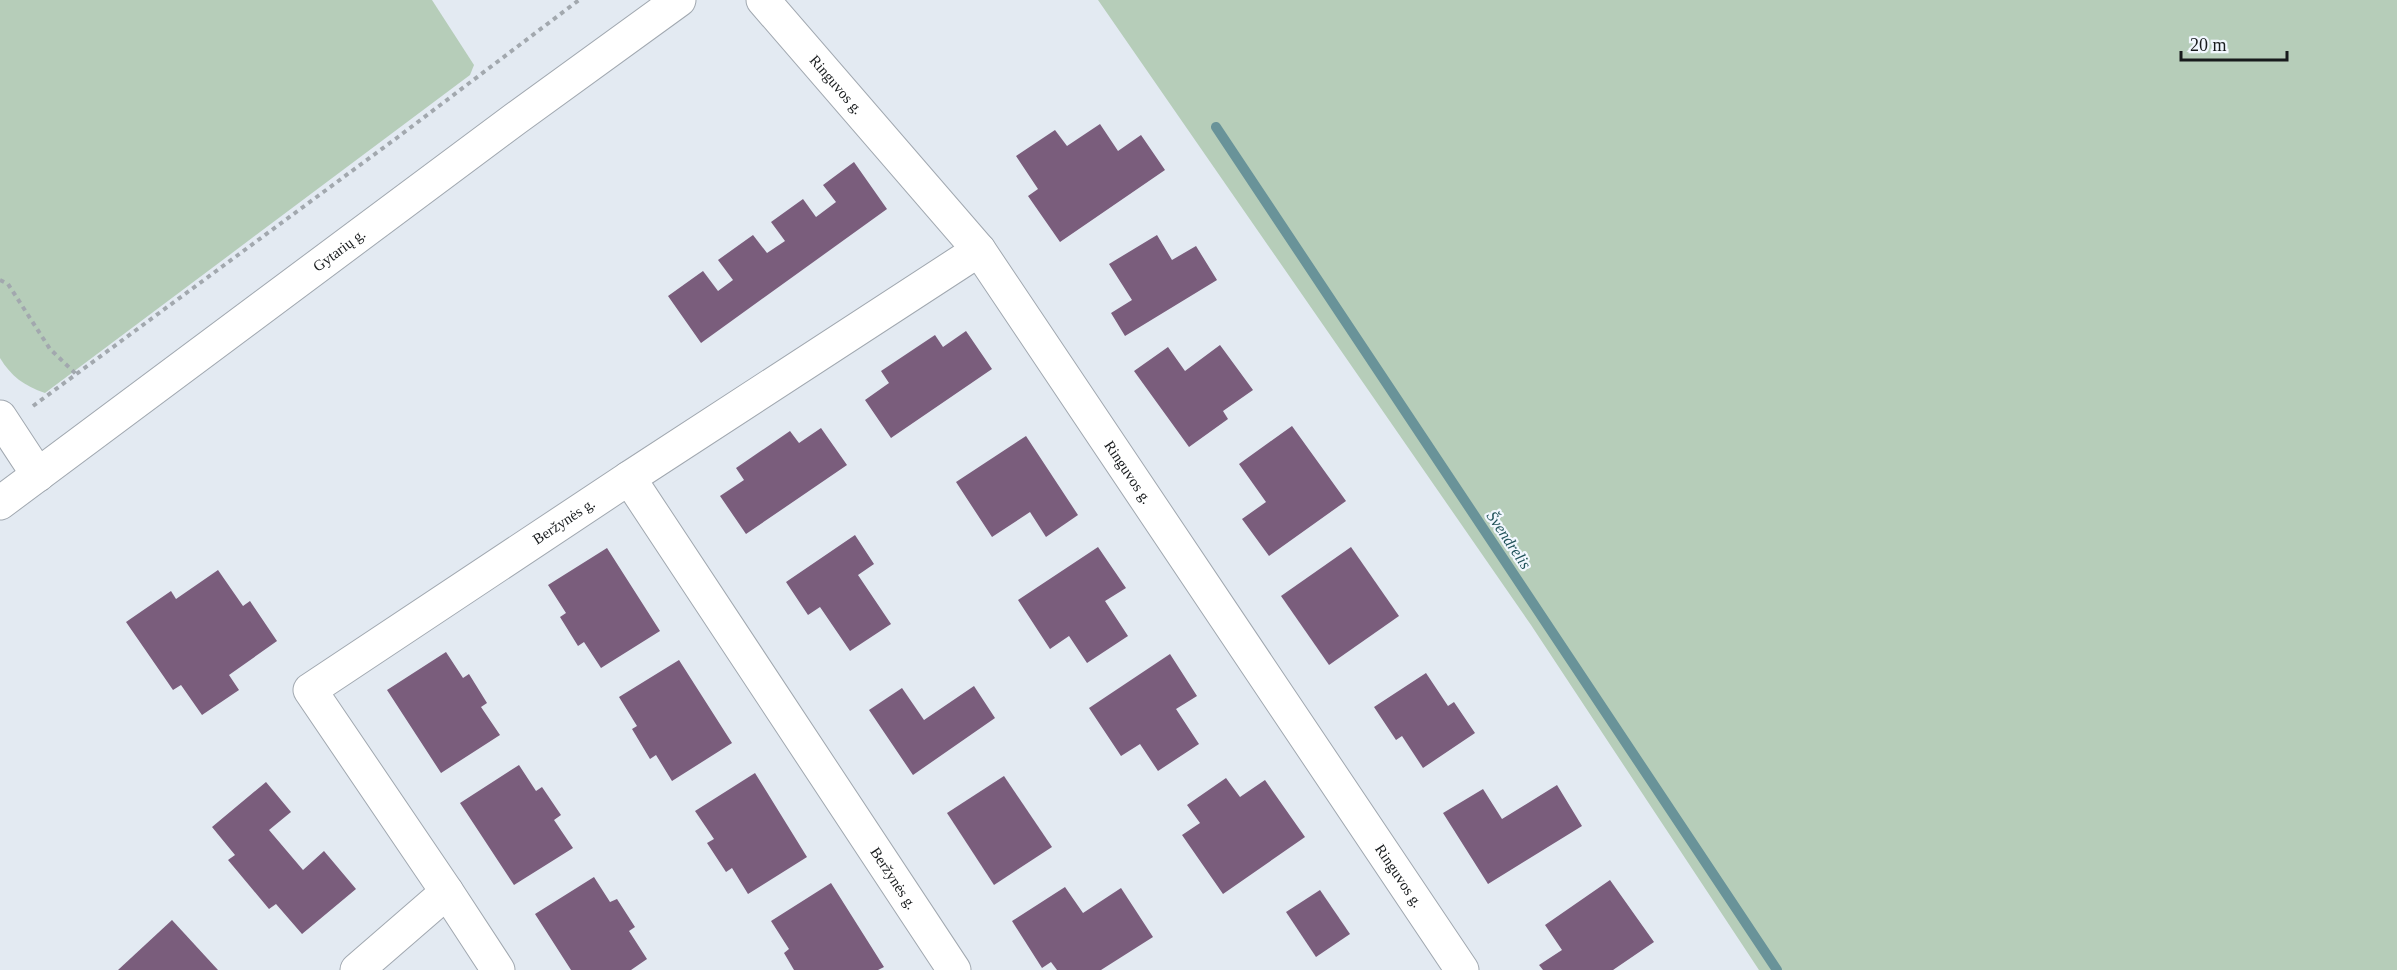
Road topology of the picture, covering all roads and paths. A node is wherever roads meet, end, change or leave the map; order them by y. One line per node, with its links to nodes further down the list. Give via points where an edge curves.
1 (579, 0): 6 (path)
2 (679, 0): 8 (street, Gytarių g.)
3 (763, 0): 4 (street, Ringuvos g.)
4 (979, 250): 9 (street); 15 (street, Ringuvos g.)
5 (0, 280): 6 (path, via 8,284 50,350)
6 (77, 375): 7 (path)
7 (3, 421): 8 (street)
8 (38, 475): 10 (street, Gytarių g.)
9 (629, 478): 11 (street, Beržynės g., via 310,690); 14 (street, Beržynės g.)
10 (0, 503)
11 (447, 892): 12 (street); 13 (street)
12 (357, 970)
13 (498, 970)
14 (954, 970)
15 (1462, 970)

